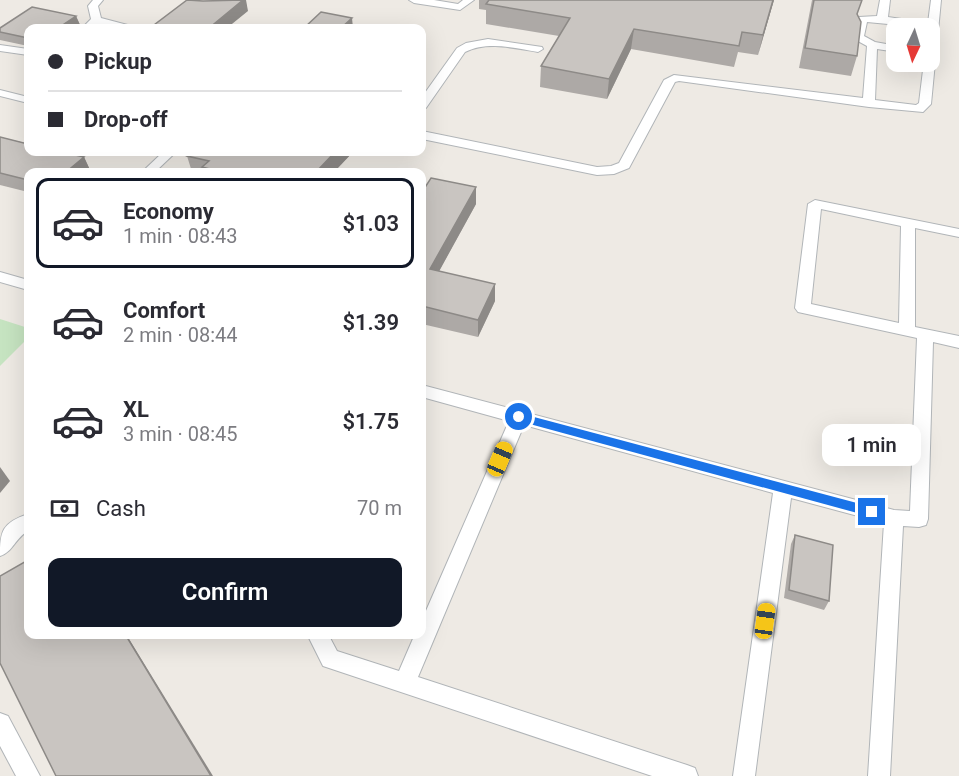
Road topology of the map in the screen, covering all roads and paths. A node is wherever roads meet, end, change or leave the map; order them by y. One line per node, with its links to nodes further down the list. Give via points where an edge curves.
1 (98, 0): 9 (lane, via 93,6)
2 (414, 0): 3 (lane, via 460,7)
3 (470, 0)
4 (885, 0): 6 (lane)
5 (936, 0): 7 (lane)
6 (882, 18): 8 (lane); 12 (lane, via 861,22 860,39)
7 (934, 18)
8 (886, 19)
9 (96, 20): 10 (lane); 11 (lane)
10 (92, 24)
11 (115, 24)
12 (873, 45): 13 (lane); 21 (lane)
13 (886, 47)
14 (0, 48): 16 (lane)
15 (538, 49): 20 (lane, via 492,42 470,44 460,50)
16 (24, 51)
17 (929, 72): 21 (lane, via 925,104 919,109)
18 (0, 93): 19 (lane)
19 (24, 99)
20 (426, 99)
21 (869, 104): 22 (lane, via 678,77 670,81 624,165 614,170 597,171)
22 (426, 136)
23 (166, 156): 24 (lane)
24 (152, 168)
25 (908, 223): 26 (lane); 29 (lane); 29 (lane, via 815,204 803,308)
26 (959, 233)
27 (0, 277): 28 (lane)
28 (24, 284)
29 (907, 330): 30 (lane)
30 (925, 334): 31 (lane); 35 (lane, via 919,519)
31 (959, 342)
32 (426, 392): 33 (lane)
33 (519, 417): 34 (lane); 38 (lane)
34 (783, 488): 35 (lane); 45 (lane)
35 (894, 518): 46 (lane)
36 (24, 524): 37 (lane)
37 (0, 548)
38 (426, 626)
39 (320, 639): 41 (lane, via 330,659)
40 (421, 639): 41 (lane)
41 (404, 684): 44 (lane)
42 (0, 724): 43 (lane)
43 (29, 776)
44 (687, 776)
45 (744, 776)
46 (879, 776)

